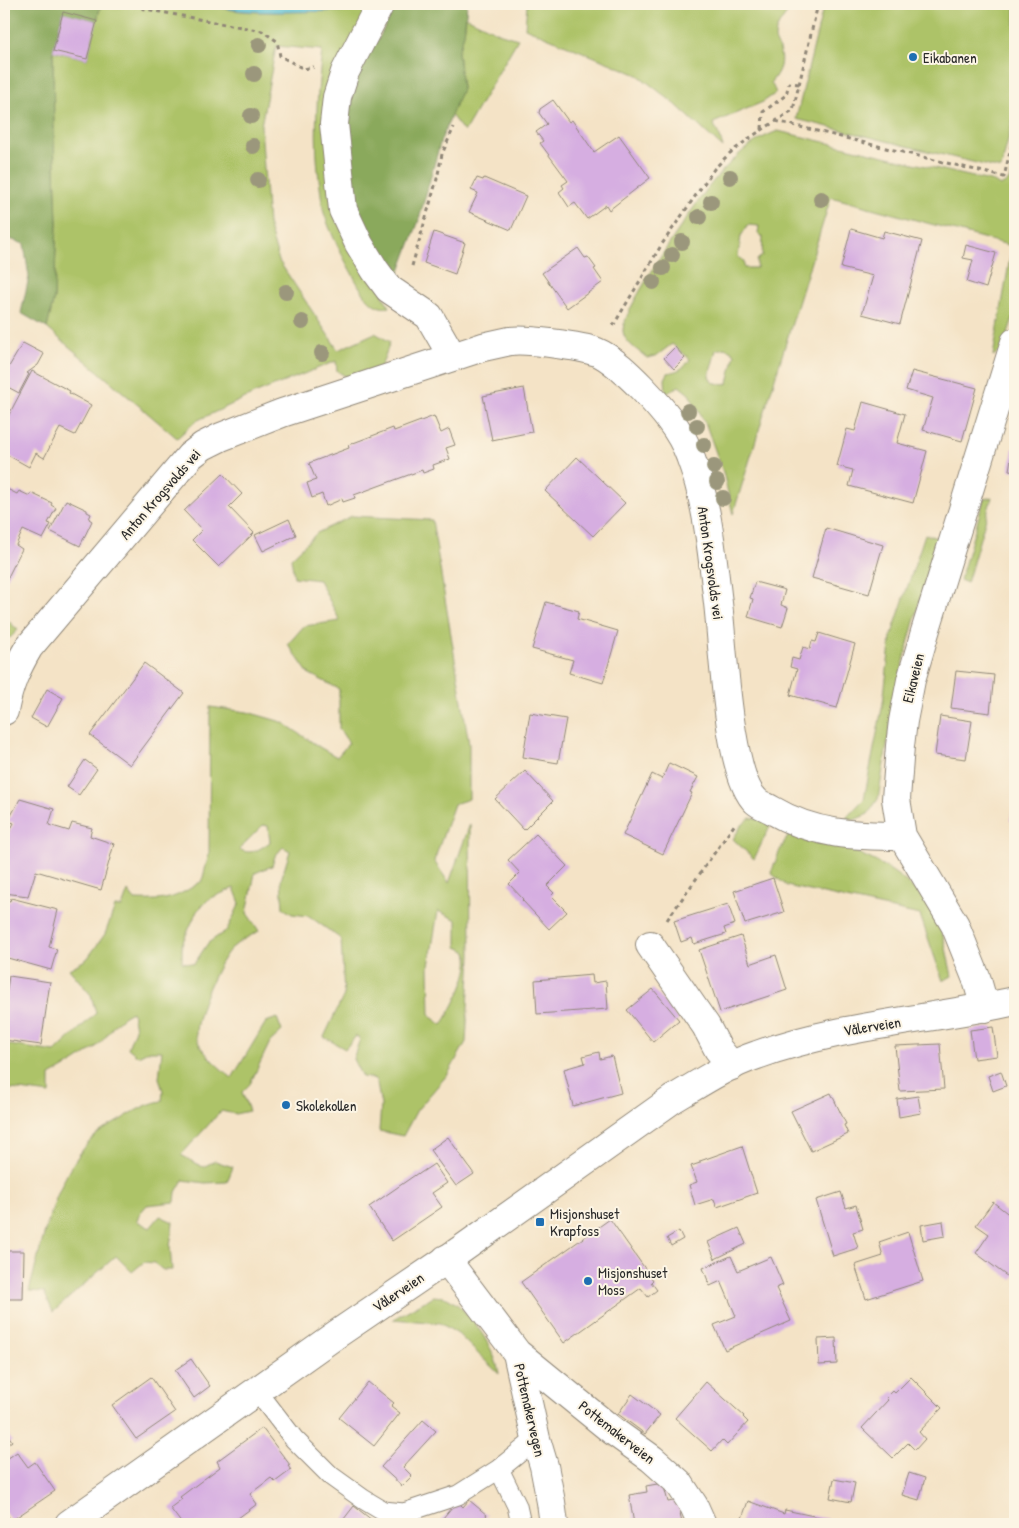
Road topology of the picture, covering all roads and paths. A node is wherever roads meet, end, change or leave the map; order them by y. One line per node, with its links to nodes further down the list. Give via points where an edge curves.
1 (134, 4): 4 (path, via 140,8 262,31 277,41 280,56 304,69 331,63)
2 (380, 4): 4 (street)
3 (818, 4): 5 (path)
4 (345, 72): 10 (street, via 337,97 334,124 343,210 374,270 389,289)
5 (799, 84): 6 (path, via 793,110); 8 (path, via 789,82 786,95 763,112)
6 (775, 120): 8 (path); 9 (path, via 1004,177)
7 (454, 127): 10 (path, via 442,154)
8 (762, 129): 12 (path, via 714,169 657,252)
9 (1015, 130)
10 (404, 298): 13 (street, via 429,316)
11 (1015, 342): 16 (street, Eikaveien, via 911,680 903,721 896,799)
12 (597, 352): 13 (street, Anton Krogsvolds vei, via 558,344 512,341); 15 (street, Anton Krogsvolds vei, via 626,372 652,399 677,430 690,454 705,510 736,757 743,781)
13 (452, 356): 14 (street, Anton Krogsvolds vei, via 282,413 221,437 190,456 29,646 8,689)
14 (4, 711)
15 (755, 800): 16 (street, Anton Krogsvolds vei, via 787,819 819,830 855,836); 17 (path, via 730,829)
16 (902, 836): 19 (street, Eikaveien, via 955,925)
17 (650, 945): 20 (street)
18 (1015, 1001): 19 (street, Vålerveien)
19 (985, 1008): 20 (street, Vålerveien, via 836,1032 757,1055)
20 (732, 1066): 21 (street, Vålerveien, via 673,1099)
21 (446, 1260): 22 (street, Pottemakervegen); 23 (street, Vålerveien)
22 (517, 1353): 24 (street, Pottemakervegen); 29 (street, Pottemakerveien, via 679,1483)
23 (257, 1391): 25 (lane, via 294,1439 331,1476 383,1511 404,1513 458,1495); 26 (street, Vålerveien)
24 (536, 1439): 25 (lane); 28 (street, Pottemakervegen)
25 (499, 1470): 27 (lane, via 517,1506)
26 (69, 1524)
27 (521, 1524)
28 (554, 1524)
29 (702, 1524)

